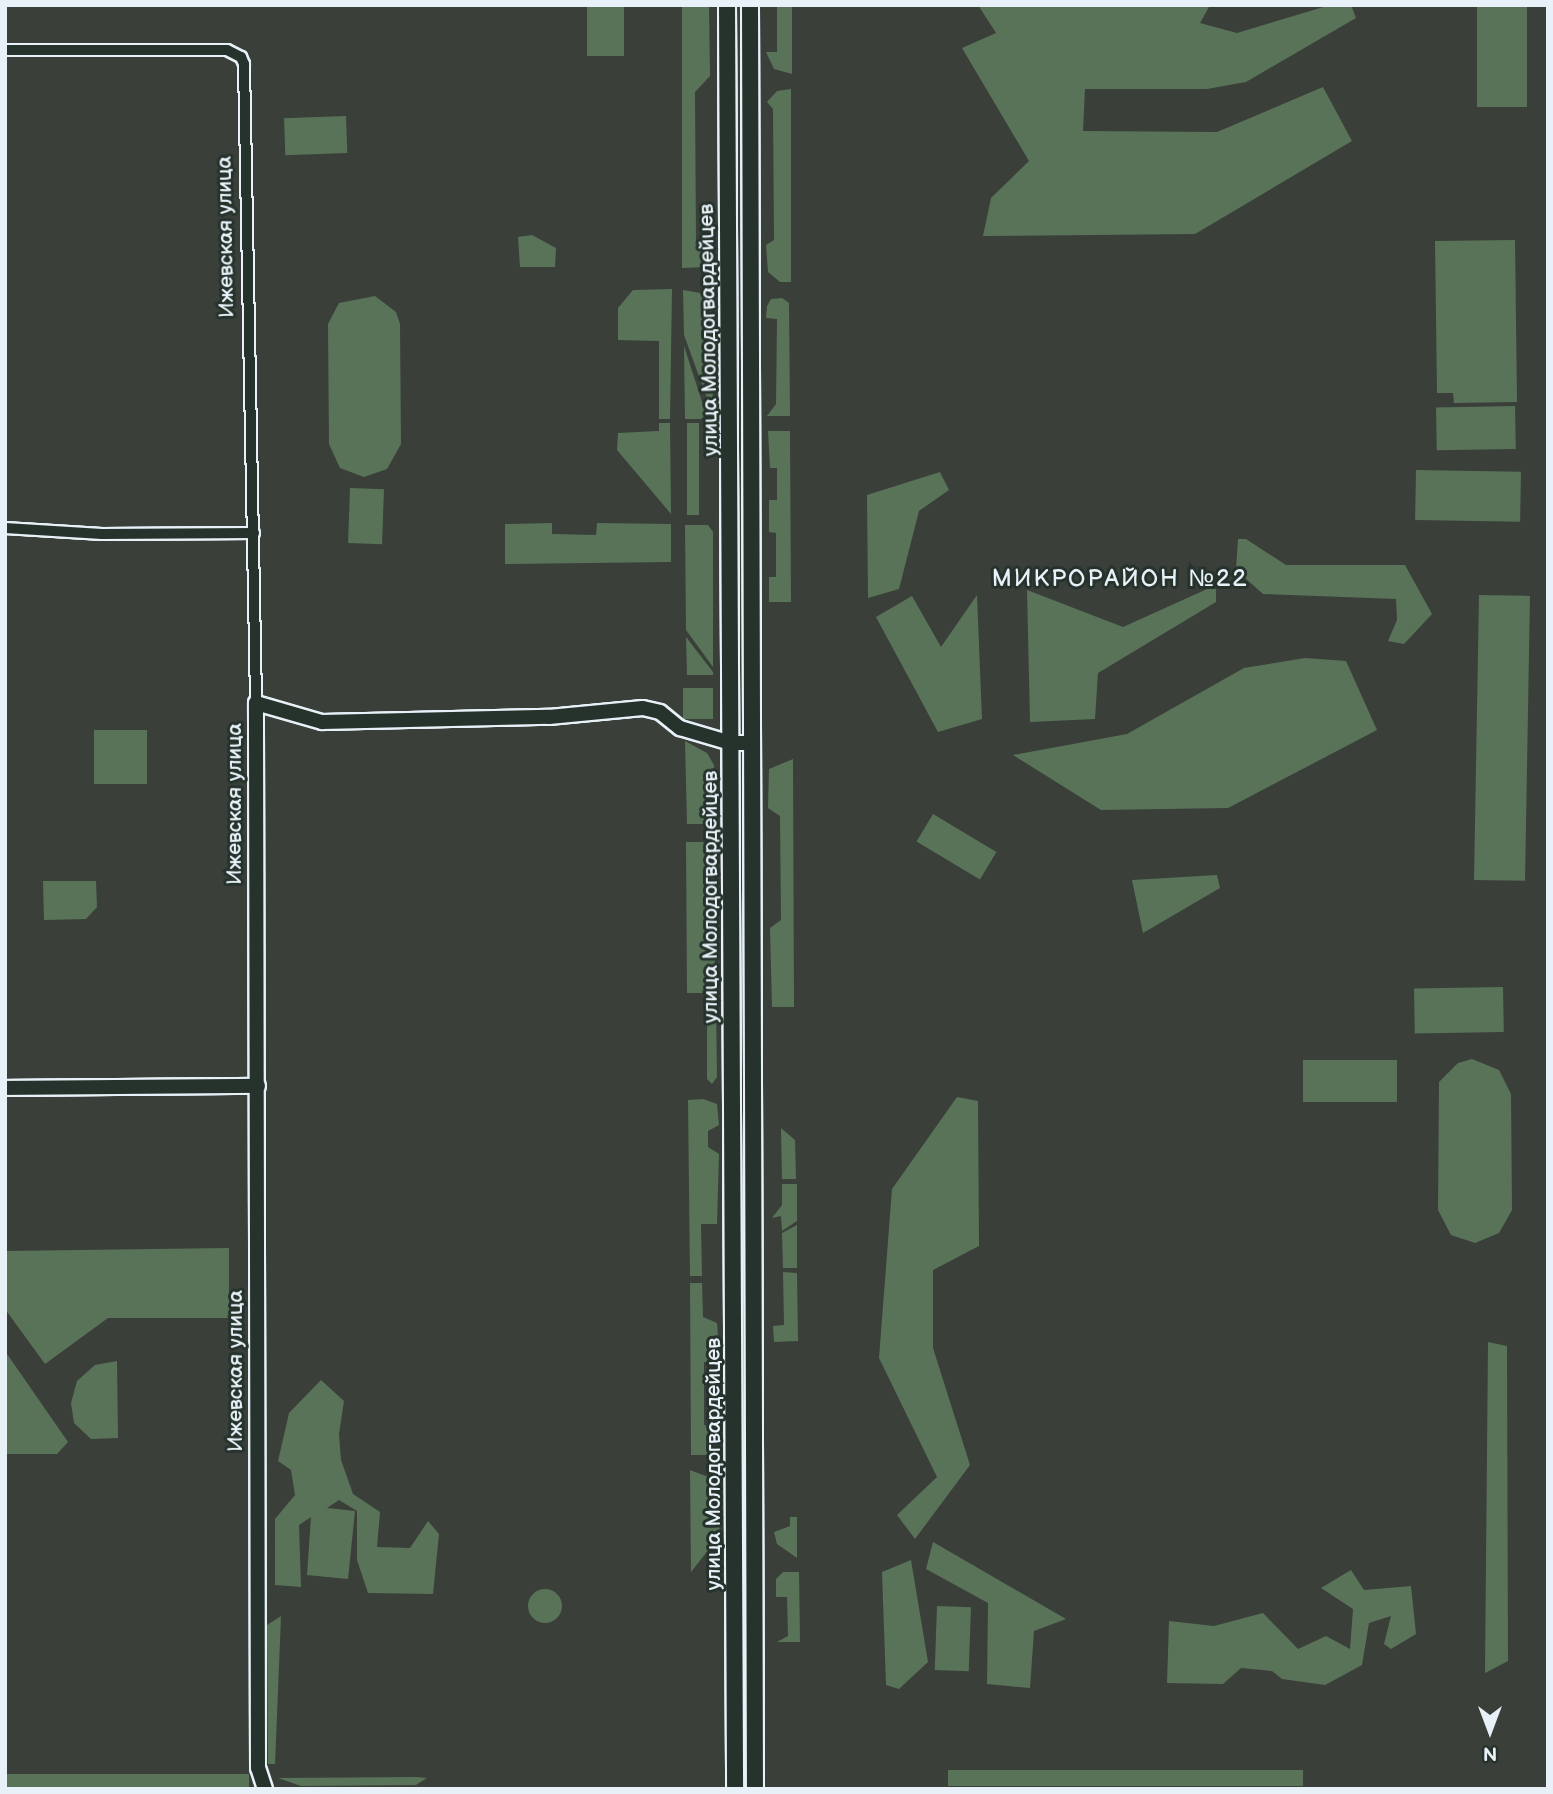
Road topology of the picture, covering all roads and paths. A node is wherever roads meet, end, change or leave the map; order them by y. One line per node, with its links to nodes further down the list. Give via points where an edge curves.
1 (727, 5): 7 (main road, улица Молодогвардейцев)
2 (750, 5): 8 (main road, улица Молодогвардейцев)
3 (5, 50): 5 (street, Ижевская улица, via 227,50 241,57 245,70)
4 (5, 528): 5 (street, via 102,534)
5 (254, 533): 6 (street, Ижевская улица)
6 (256, 703): 7 (street, via 322,722 549,717 643,708 660,712 680,728); 9 (street, Ижевская улица)
7 (731, 743): 8 (street); 12 (main road, улица Молодогвардейцев)
8 (751, 743): 13 (main road, улица Молодогвардейцев)
9 (258, 1086): 10 (street); 11 (street, Ижевская улица, via 258,1768)
10 (5, 1088)
11 (265, 1789)
12 (735, 1789)
13 (755, 1789)

